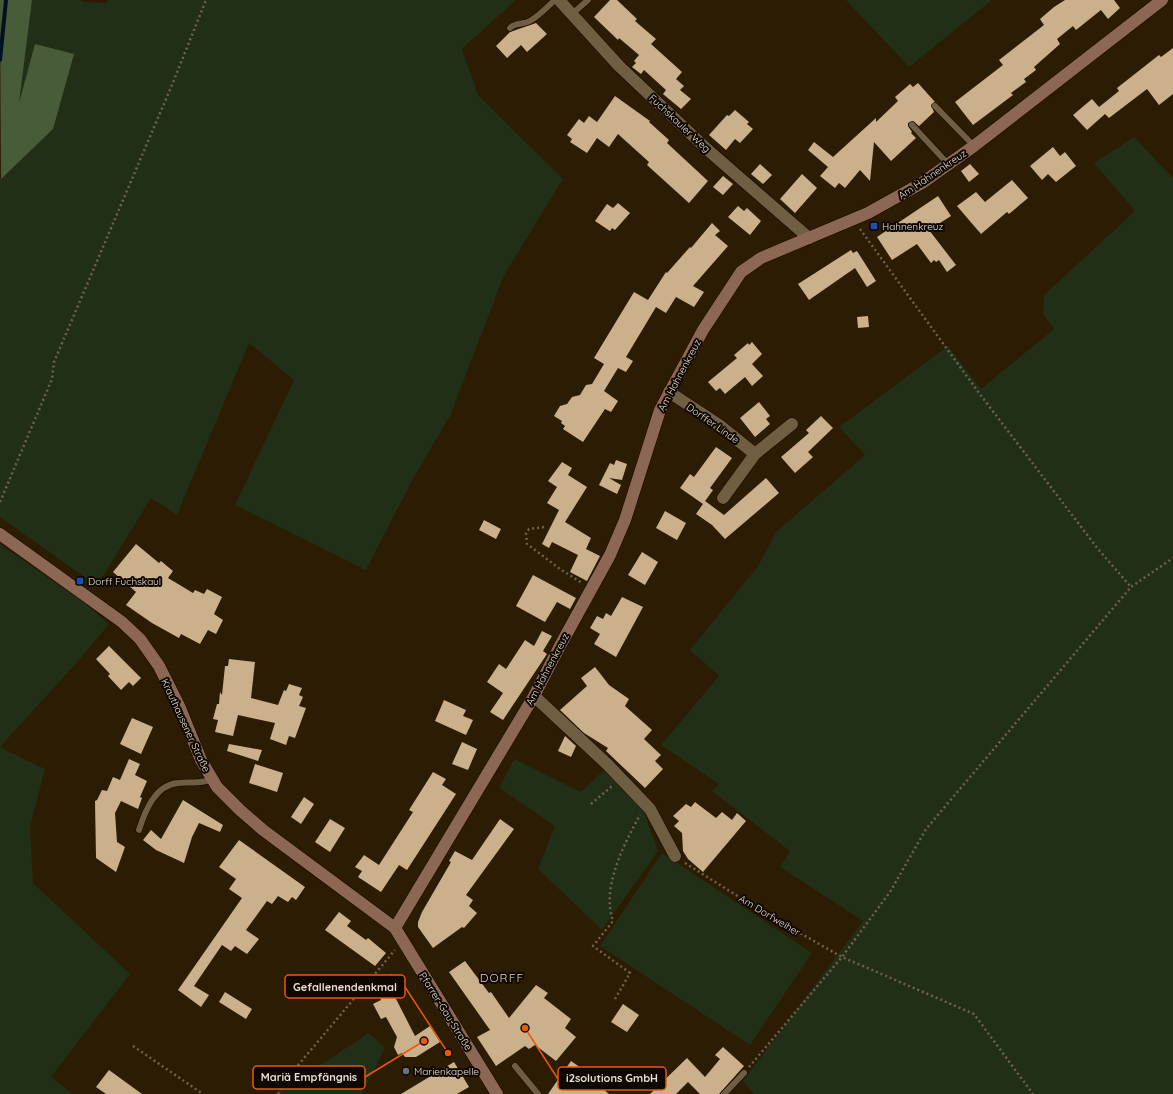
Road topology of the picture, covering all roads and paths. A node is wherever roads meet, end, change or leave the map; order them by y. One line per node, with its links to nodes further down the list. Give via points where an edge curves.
1 (206, 0): 18 (path, via 54,362 52,379)
2 (555, 0): 7 (lane, via 533,20)
3 (559, 0): 6 (street, Fuchskauler Weg)
4 (588, 0): 6 (lane)
5 (1162, 0): 10 (street, Am Hahnenkreuz)
6 (572, 14): 13 (street, Fuchskauler Weg, via 618,66 709,151)
7 (510, 28)
8 (935, 106): 10 (lane)
9 (912, 126): 11 (lane)
10 (974, 146): 11 (street, Am Hahnenkreuz)
11 (949, 165): 12 (street, Am Hahnenkreuz, via 901,196)
12 (856, 219): 13 (street, Am Hahnenkreuz); 22 (path, via 860,229 894,278 927,318 979,393 1098,549)
13 (809, 238): 14 (street, Am Hahnenkreuz, via 761,258 741,272 703,330)
14 (669, 392): 16 (street, Dorffer Linde, via 719,425); 23 (street, Am Hahnenkreuz, via 653,430 625,520)
15 (792, 424): 16 (street)
16 (755, 454): 17 (street)
17 (722, 498)
18 (0, 502)
19 (544, 527): 23 (path, via 529,528 526,533 528,544 560,569)
20 (0, 534): 25 (street, Krauthausener Straße, via 122,622 140,639 160,666 201,760)
21 (1173, 558): 22 (path)
22 (1131, 587): 33 (path, via 926,829 890,892)
23 (592, 588): 24 (street, Am Hahnenkreuz)
24 (534, 696): 30 (street, via 608,765 650,809); 31 (street, Am Hahnenkreuz)
25 (212, 779): 29 (lane, via 205,782 177,783 162,790 147,807); 31 (street, Krauthausener Straße, via 217,787 263,830)
26 (617, 782): 27 (path)
27 (591, 804)
28 (643, 809): 34 (path, via 620,852 608,910 612,921 593,946 630,973)
29 (139, 830)
30 (675, 856): 33 (path, Am Dorfweiher, via 763,912)
31 (394, 928): 32 (street, Pfarrer-Gau-Straße)
32 (404, 942): 39 (path, via 289,1076); 40 (street, Pfarrer-Gau-Straße)
33 (842, 957): 37 (path); 43 (path, Am Dorfweiher, via 974,1014)
34 (615, 999)
35 (133, 1046): 38 (path)
36 (515, 1066): 41 (lane)
37 (744, 1074): 42 (lane)
38 (203, 1094)
39 (278, 1094)
40 (498, 1094)
41 (538, 1094)
42 (724, 1094)
43 (1032, 1094)

